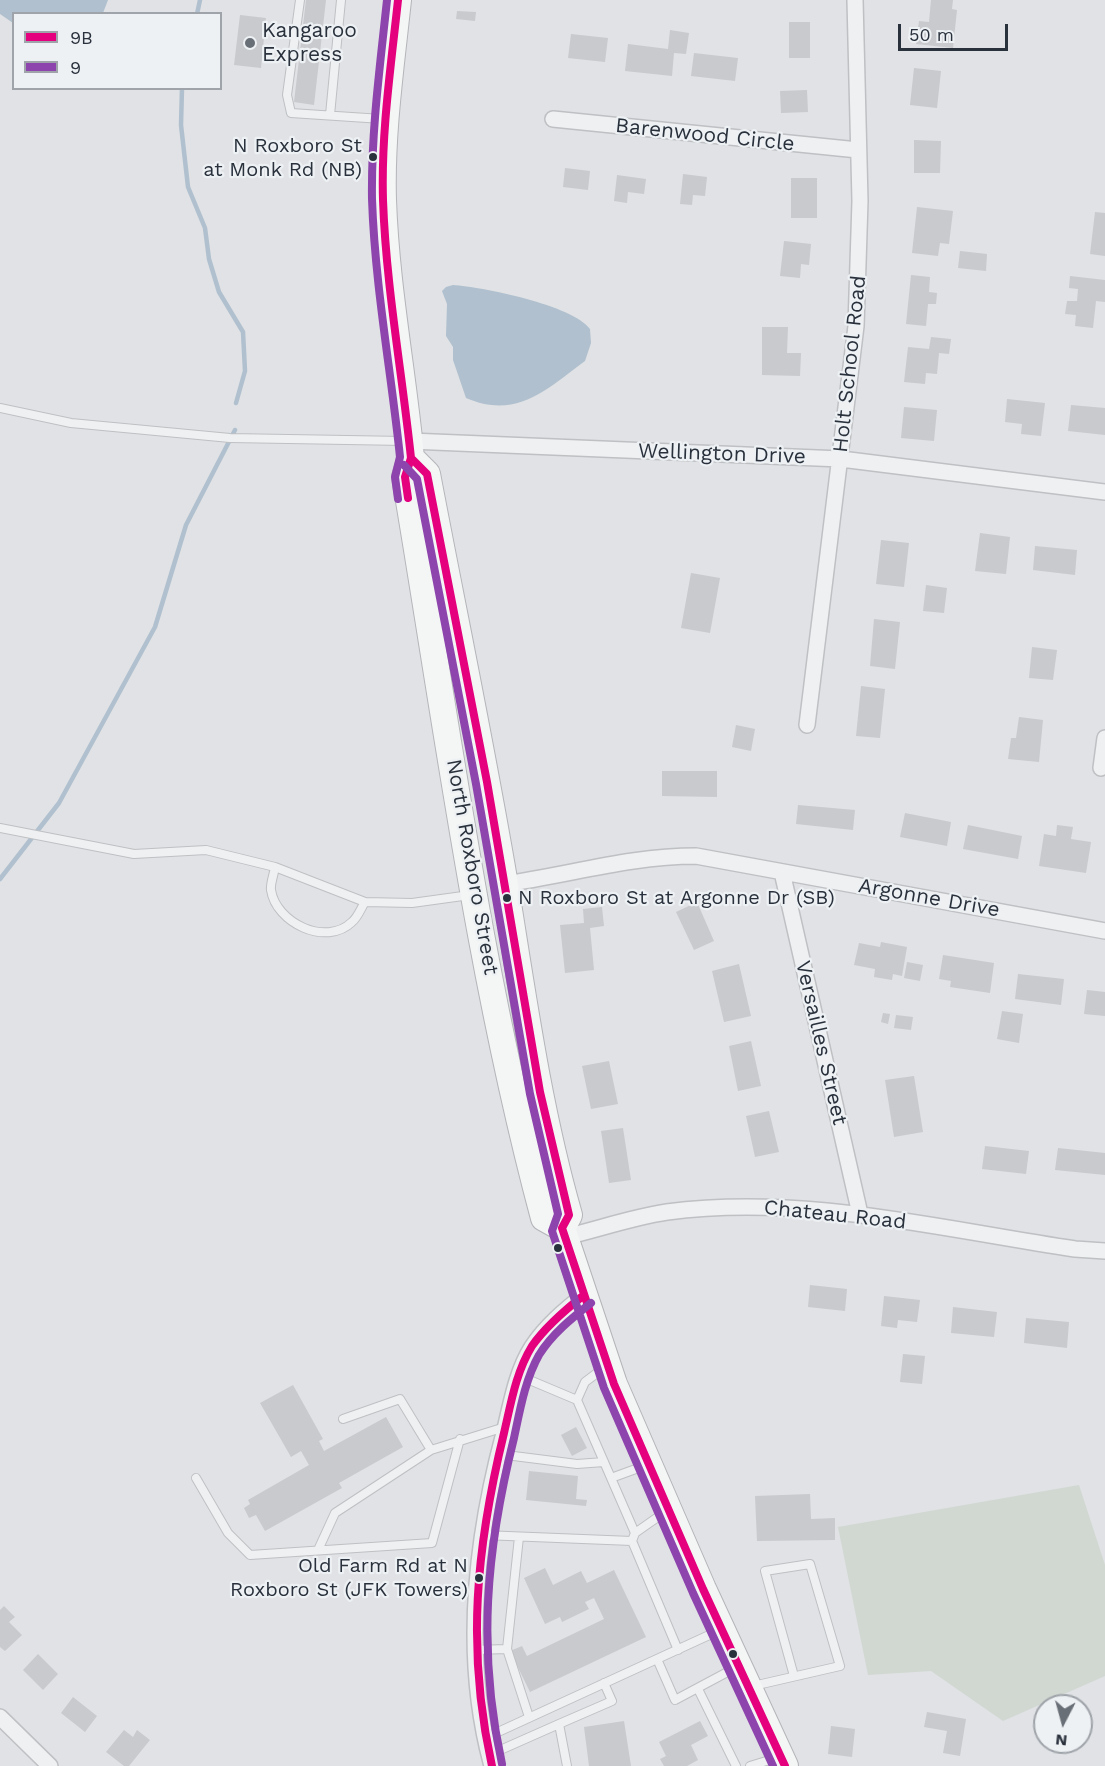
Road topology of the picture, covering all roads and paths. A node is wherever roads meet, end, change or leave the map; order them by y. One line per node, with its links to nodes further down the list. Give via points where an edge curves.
1 (300, 0): 5 (lane, via 287,95 291,113)
2 (341, 0): 5 (lane)
3 (398, 0): 6 (highway, North Roxboro Street)
4 (854, 0): 8 (street, Holt School Road)
5 (330, 115): 6 (lane)
6 (387, 119): 10 (highway, North Roxboro Street, via 383,198 386,259)
7 (553, 119): 8 (street, Barenwood Circle)
8 (858, 150): 11 (street, Holt School Road, via 860,271)
9 (0, 408): 10 (lane, via 71,423)
10 (410, 450): 11 (street, Wellington Drive); 15 (highway, North Roxboro Street, via 405,477); 20 (highway, North Roxboro Street, via 427,474)
11 (841, 459): 12 (street, Wellington Drive); 13 (street, Holt School Road)
12 (1105, 492)
13 (807, 725)
14 (1105, 738): 16 (street)
15 (452, 754): 20 (highway, via 465,763 487,877); 21 (highway, North Roxboro Street)
16 (1101, 768)
17 (0, 828): 18 (lane, via 134,854 206,849)
18 (275, 867): 22 (lane); 22 (lane, via 271,890 282,915 301,928 331,932 352,923)
19 (783, 873): 20 (street, Argonne Drive, via 709,857 668,856); 23 (street, Argonne Drive); 25 (street, Versailles Street)
20 (504, 884): 24 (highway, North Roxboro Street)
21 (474, 895): 22 (lane, via 412,903); 24 (highway, via 492,910 509,997); 26 (highway, North Roxboro Street, via 525,1146 544,1218)
22 (365, 902)
23 (1105, 931)
24 (525, 1022): 26 (highway, North Roxboro Street, via 568,1215)
25 (860, 1214): 26 (street, Chateau Road, via 801,1208 694,1210); 27 (street, Chateau Road)
26 (564, 1232): 28 (highway, North Roxboro Street)
27 (1105, 1251)
28 (584, 1295): 29 (highway, North Roxboro Street); 30 (street, via 542,1334)
29 (608, 1365): 31 (lane, via 585,1382); 38 (highway, North Roxboro Street)
30 (520, 1376): 31 (lane); 33 (street)
31 (577, 1401): 37 (lane)
32 (343, 1419): 35 (lane, via 400,1399)
33 (505, 1427): 34 (lane); 36 (street)
34 (460, 1439): 35 (lane); 45 (lane, via 432,1543)
35 (431, 1450): 45 (lane, via 335,1513)
36 (498, 1454): 37 (lane, via 577,1464); 42 (street)
37 (604, 1462): 40 (lane)
38 (648, 1464): 40 (lane); 41 (highway, North Roxboro Street)
39 (196, 1478): 45 (lane, via 228,1533 250,1555)
40 (611, 1478): 44 (lane)
41 (668, 1510): 44 (lane); 46 (highway, North Roxboro Street)
42 (483, 1535): 43 (lane); 48 (street, via 475,1595)
43 (519, 1537): 44 (lane); 47 (lane)
44 (634, 1537): 49 (lane)
45 (318, 1550)
46 (722, 1629): 49 (lane); 51 (highway, North Roxboro Street)
47 (507, 1649): 48 (lane); 56 (lane)
48 (474, 1650): 58 (street)
49 (678, 1650): 50 (lane)
50 (657, 1659): 53 (lane); 54 (lane, via 675,1700)
51 (743, 1676): 52 (lane); 54 (lane); 60 (highway, North Roxboro Street)
52 (794, 1677): 52 (lane, via 840,1666 810,1564 765,1571)
53 (604, 1683): 56 (lane); 57 (lane, via 612,1701)
54 (698, 1689): 63 (lane)
55 (0, 1717): 61 (street)
56 (530, 1717): 58 (lane)
57 (559, 1724): 59 (lane); 62 (lane)
58 (485, 1738): 59 (street)
59 (491, 1760)
60 (783, 1761): 64 (lane)
61 (50, 1766)
62 (567, 1766)
63 (736, 1766)
64 (750, 1766)

